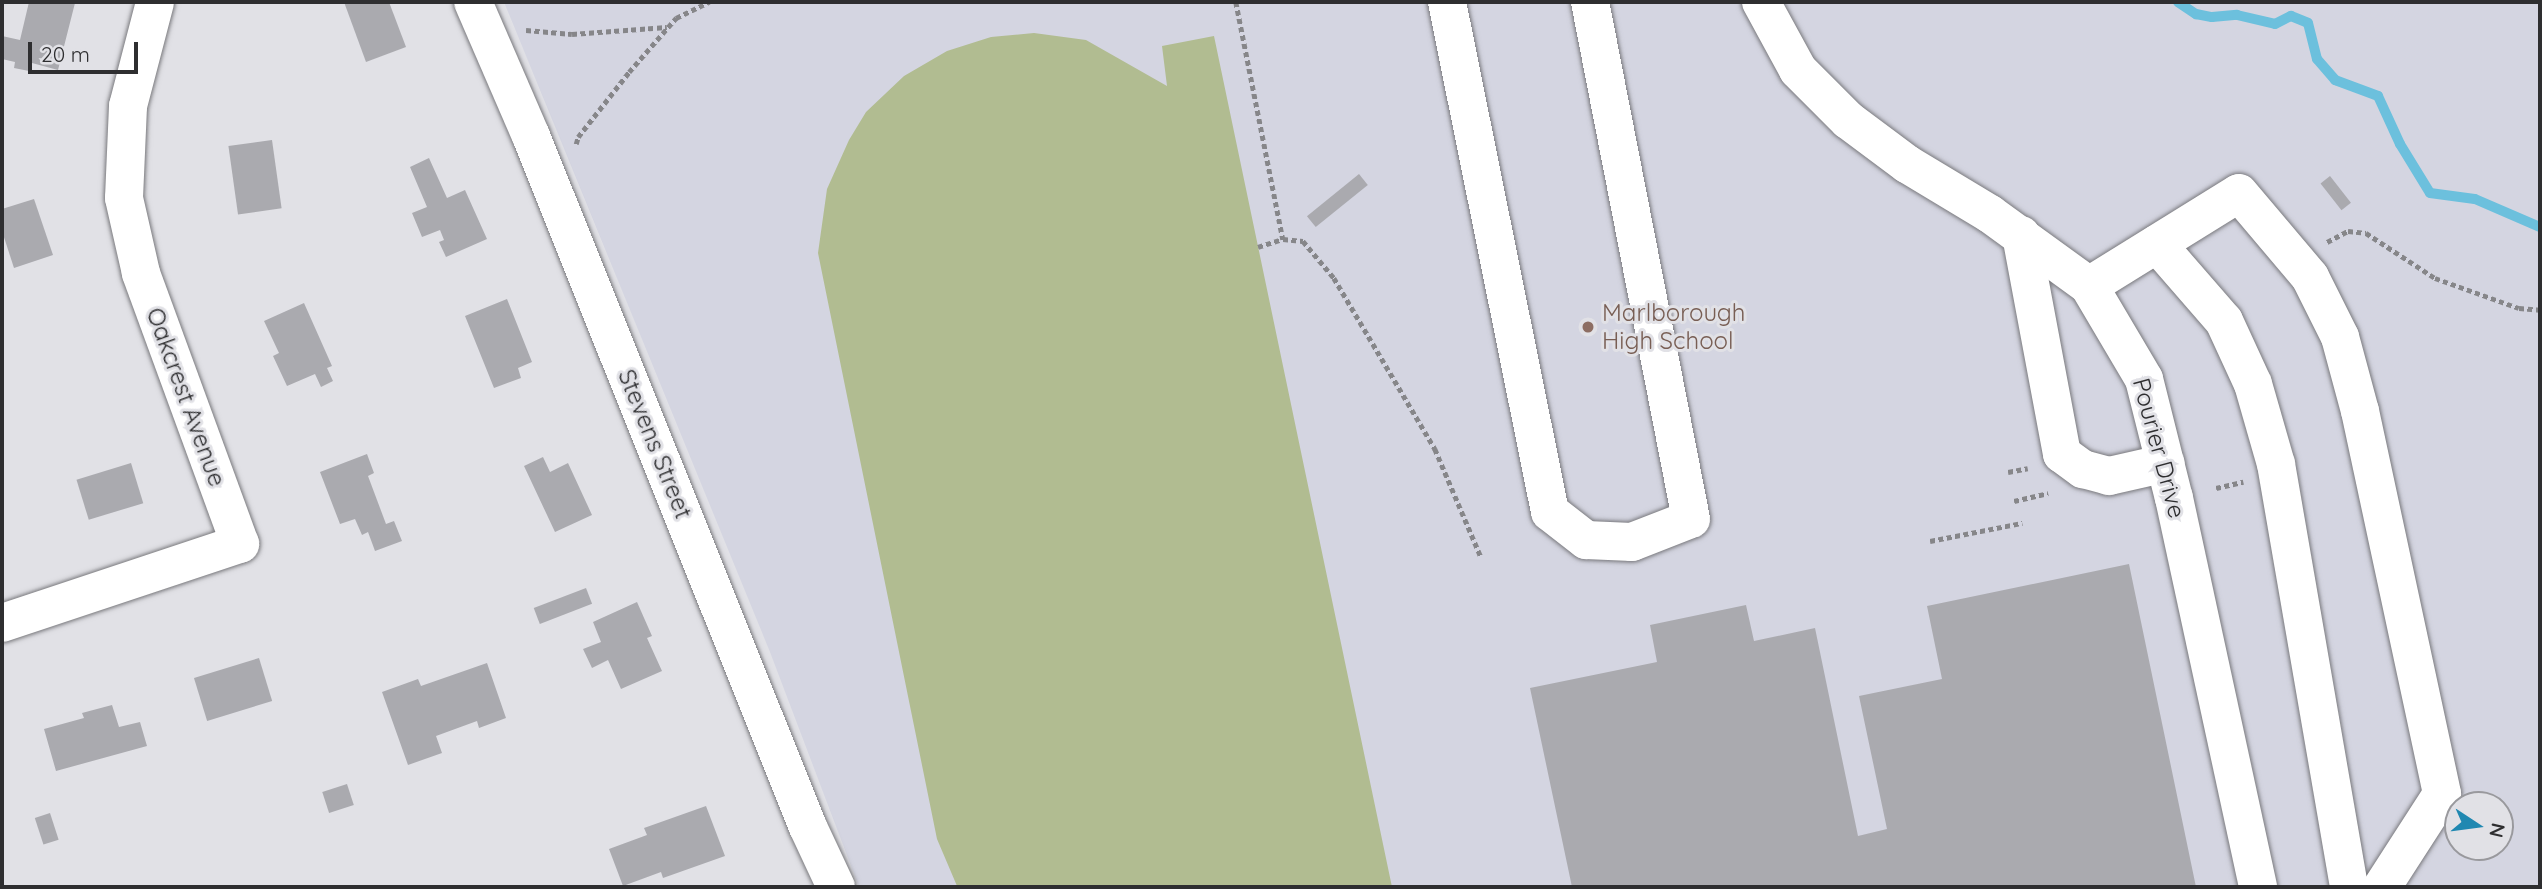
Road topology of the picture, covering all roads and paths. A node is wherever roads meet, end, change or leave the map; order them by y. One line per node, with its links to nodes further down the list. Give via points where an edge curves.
1 (155, 2): 26 (street, Oakcrest Avenue, via 128,106 124,198 141,273 240,544)
2 (473, 2): 27 (street, Stevens Street)
3 (709, 2): 8 (path, via 676,18)
4 (1236, 2): 12 (path)
5 (1447, 2): 6 (street, via 1550,512 1586,540 1632,542 1691,519)
6 (1590, 2)
7 (1761, 2): 11 (street, Pourier Drive, via 1798,70 1848,120 1907,164)
8 (668, 27): 9 (path, via 572,34); 10 (path, via 578,137)
9 (515, 29)
10 (576, 148)
11 (2021, 235): 16 (street, Pourier Drive); 18 (street, via 2062,454 2083,469 2109,476)
12 (1283, 239): 14 (path); 25 (path, via 1303,241 1334,278 1435,449)
13 (2157, 244): 15 (street, via 2239,193); 16 (street); 29 (street, via 2224,321 2253,384 2276,464)
14 (1258, 247)
15 (2297, 261): 17 (path, via 2348,231 2366,233 2435,278 2519,308); 30 (street, via 2310,276 2340,337 2442,794)
16 (2089, 286): 18 (street, Pourier Drive, via 2144,379)
17 (2540, 310)
18 (2166, 463): 28 (street, Pourier Drive)
19 (2247, 481): 20 (path)
20 (2216, 488)
21 (2048, 493): 22 (path)
22 (2014, 501)
23 (2022, 523): 24 (path)
24 (1930, 541)
25 (1481, 557)
26 (2, 623)
27 (836, 887)
28 (2258, 887)
29 (2349, 887)
30 (2382, 887)

